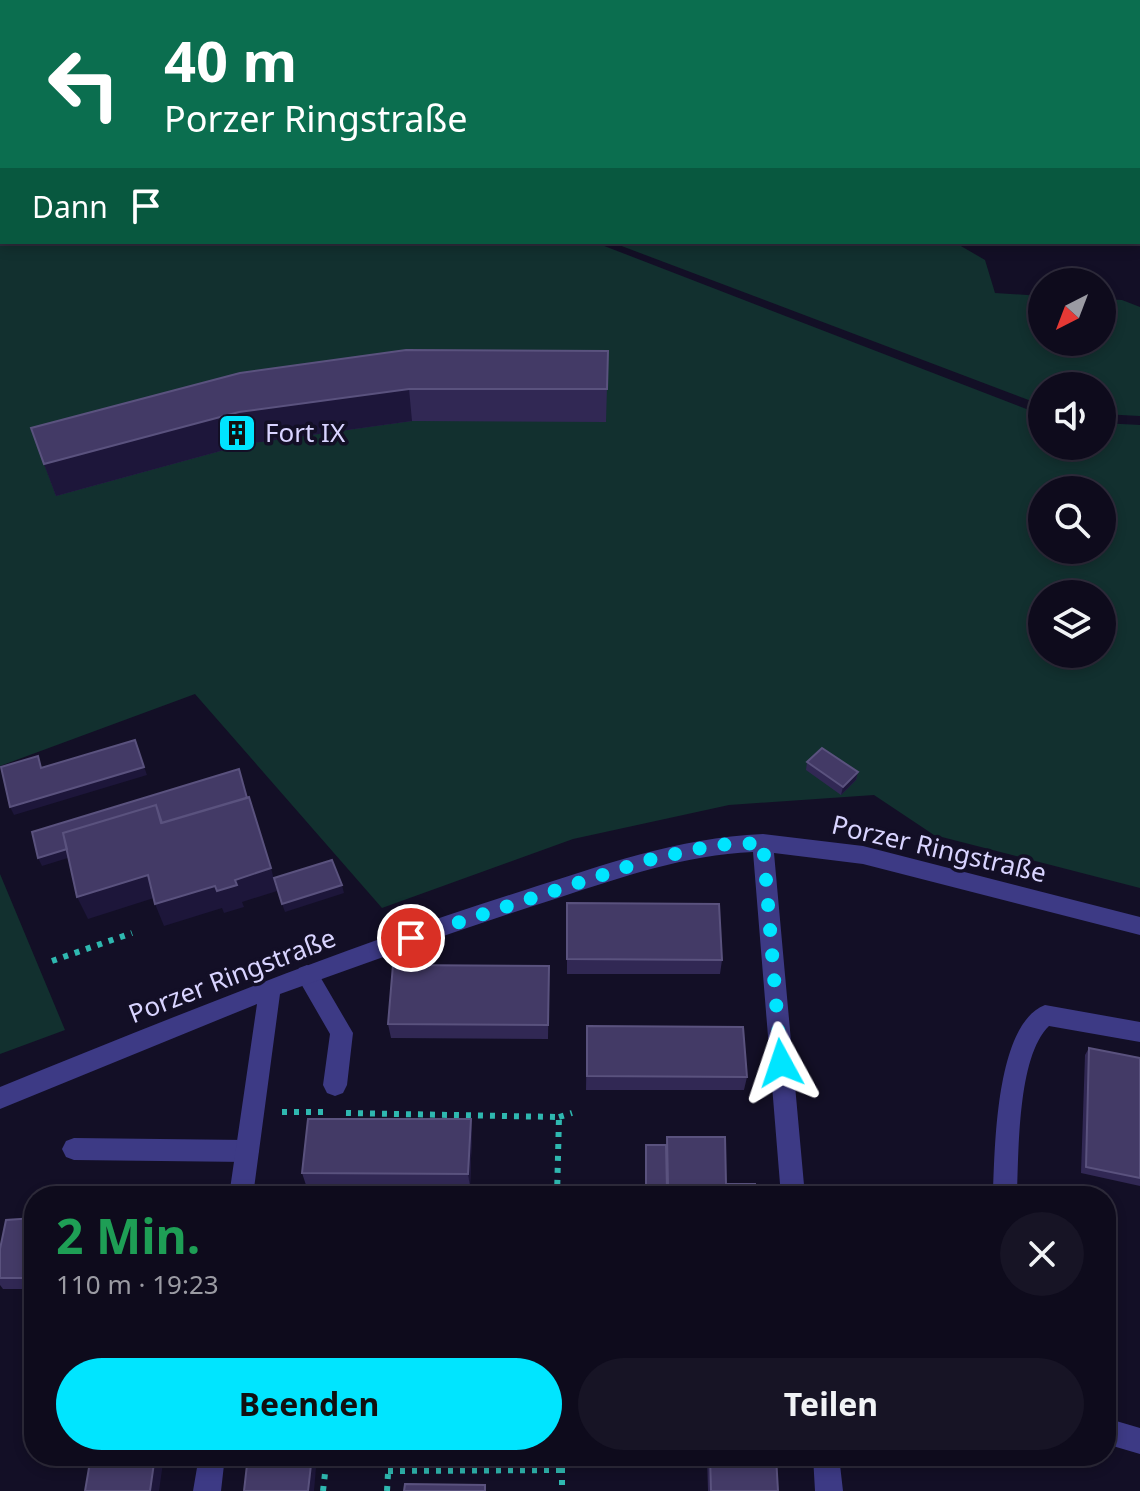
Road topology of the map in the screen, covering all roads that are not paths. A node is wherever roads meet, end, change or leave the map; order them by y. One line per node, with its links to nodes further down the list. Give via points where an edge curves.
1 (763, 843): 2 (street, Porzer Ringstraße, via 863,855); 3 (street, Porzer Ringstraße, via 715,845 648,860); 11 (street)
2 (1140, 926)
3 (307, 975): 4 (street, Porzer Ringstraße); 6 (street, via 342,1033)
4 (270, 988): 7 (street, Porzer Ringstraße); 9 (street)
5 (1140, 1032): 12 (street, via 1045,1015 1028,1031 1009,1105)
6 (335, 1085)
7 (1, 1103)
8 (74, 1149): 9 (street)
9 (247, 1151): 10 (street)
10 (242, 1186)
11 (792, 1186)
12 (1005, 1186)
13 (1116, 1434): 14 (street)
14 (1140, 1441)
15 (211, 1466): 17 (street)
16 (827, 1466): 18 (street)
17 (207, 1491)
18 (829, 1491)

